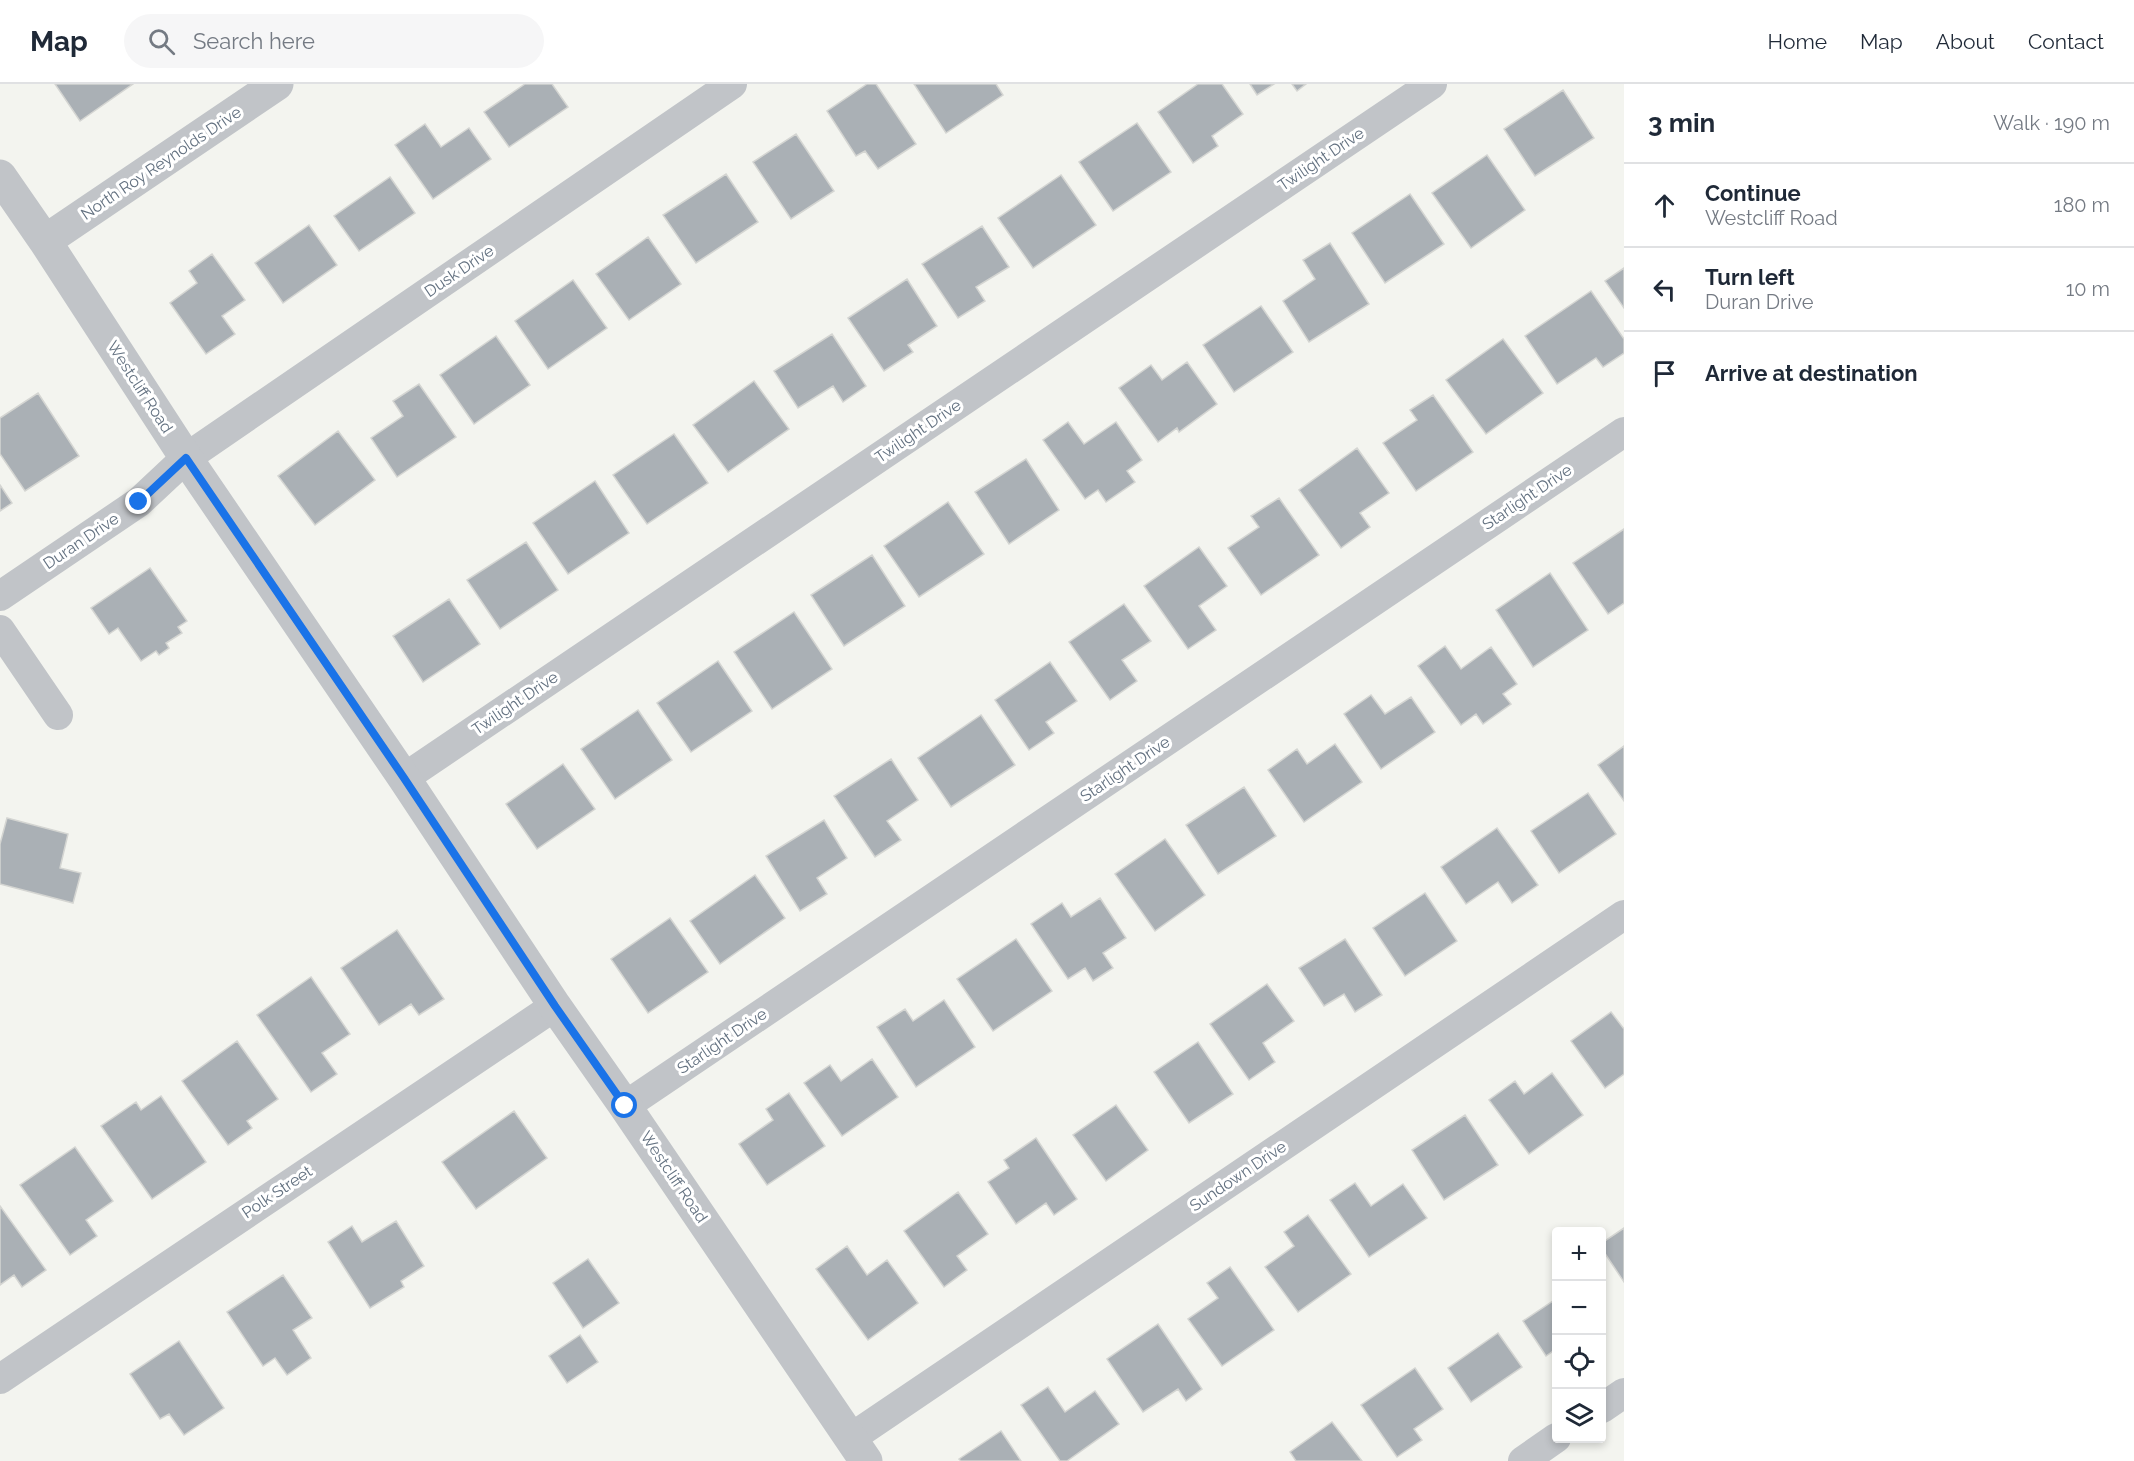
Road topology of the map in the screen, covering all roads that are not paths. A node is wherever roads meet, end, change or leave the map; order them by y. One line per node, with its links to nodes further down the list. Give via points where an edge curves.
1 (732, 84): 7 (street, Dusk Drive)
2 (1432, 84): 11 (street, Twilight Drive)
3 (260, 89): 5 (street, North Roy Reynolds Drive)
4 (0, 176): 5 (street, Westcliff Road)
5 (45, 241): 7 (street, Westcliff Road)
6 (1624, 432): 14 (street, Starlight Drive)
7 (186, 458): 8 (street, Duran Drive, via 139,502); 11 (street, Westcliff Road)
8 (0, 596)
9 (0, 630): 10 (street)
10 (58, 715)
11 (404, 778): 13 (street, Westcliff Road)
12 (1624, 915): 19 (street, Sundown Drive)
13 (555, 1006): 14 (street, Westcliff Road); 15 (street, Polk Street)
14 (625, 1106): 19 (street, Westcliff Road)
15 (0, 1379)
16 (1624, 1392): 17 (street)
17 (1606, 1405)
18 (1552, 1441): 20 (street)
19 (859, 1449)
20 (1523, 1461)

